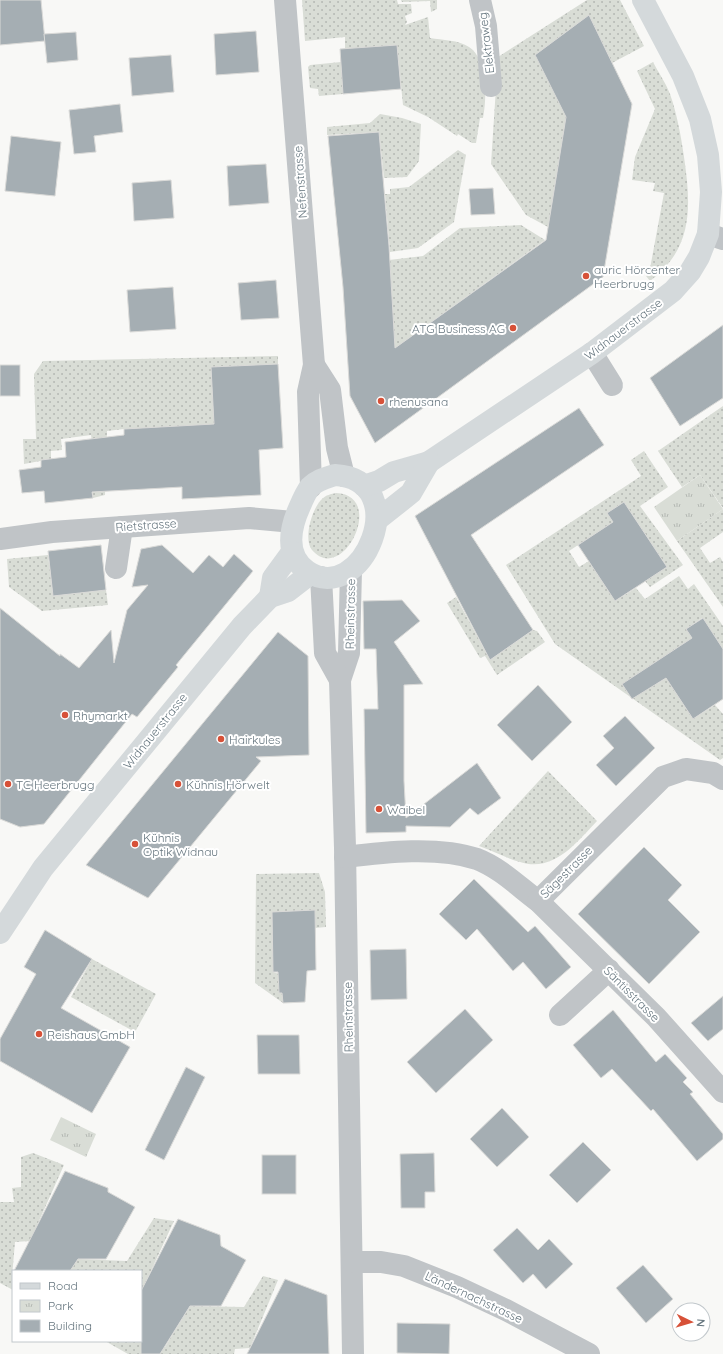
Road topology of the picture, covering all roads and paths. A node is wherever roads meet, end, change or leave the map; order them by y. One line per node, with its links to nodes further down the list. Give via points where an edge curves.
1 (285, 0): 7 (street, Nefenstrasse)
2 (480, 0): 4 (street, Elektraweg, via 486,26)
3 (643, 0): 5 (main road, Widnauerstrasse, via 683,76 700,118 708,155)
4 (491, 86)
5 (715, 236): 6 (main road, Widnauerstrasse, via 673,292)
6 (592, 353): 8 (street); 9 (main road, Widnauerstrasse)
7 (314, 365): 10 (street, Nefenstrasse, via 330,390 337,448); 12 (street, Nefenstrasse, via 308,392)
8 (612, 385)
9 (430, 462): 11 (main road, Widnauerstrasse, via 394,472); 13 (main road, Widnauerstrasse, via 411,493)
10 (344, 476): 11 (main road); 12 (main road, via 325,478)
11 (364, 486): 13 (main road, via 376,506)
12 (311, 487): 14 (main road)
13 (377, 520): 19 (main road, via 365,555)
14 (293, 522): 15 (street, Rietstrasse, via 249,518); 17 (main road, via 290,534)
15 (122, 527): 16 (street, Rietstrasse); 18 (street)
16 (0, 538)
17 (292, 552): 20 (main road, via 298,562); 21 (main road, via 273,578)
18 (116, 568)
19 (351, 570): 20 (main road, via 338,576); 22 (street, Rheinstrasse, via 350,653)
20 (316, 575): 21 (main road, Widnauerstrasse, via 288,591); 22 (street, Rheinstrasse, via 325,653)
21 (270, 597): 26 (main road, Widnauerstrasse, via 242,626 43,868)
22 (340, 680): 24 (street, Rheinstrasse)
23 (723, 779): 25 (street, Sägestrasse, via 713,773 686,769 663,777)
24 (345, 856): 25 (street, Sägestrasse, via 416,851 476,859 500,871); 30 (street, Rheinstrasse)
25 (538, 901): 27 (street, Säntisstrasse)
26 (0, 933)
27 (609, 970): 28 (street); 29 (street, Säntisstrasse, via 656,1017)
28 (560, 1015)
29 (723, 1092)
30 (352, 1262): 31 (street, Rheinstrasse); 32 (street, Ländernachstrasse, via 381,1262 404,1266 457,1287)
31 (354, 1354)
32 (589, 1354)

